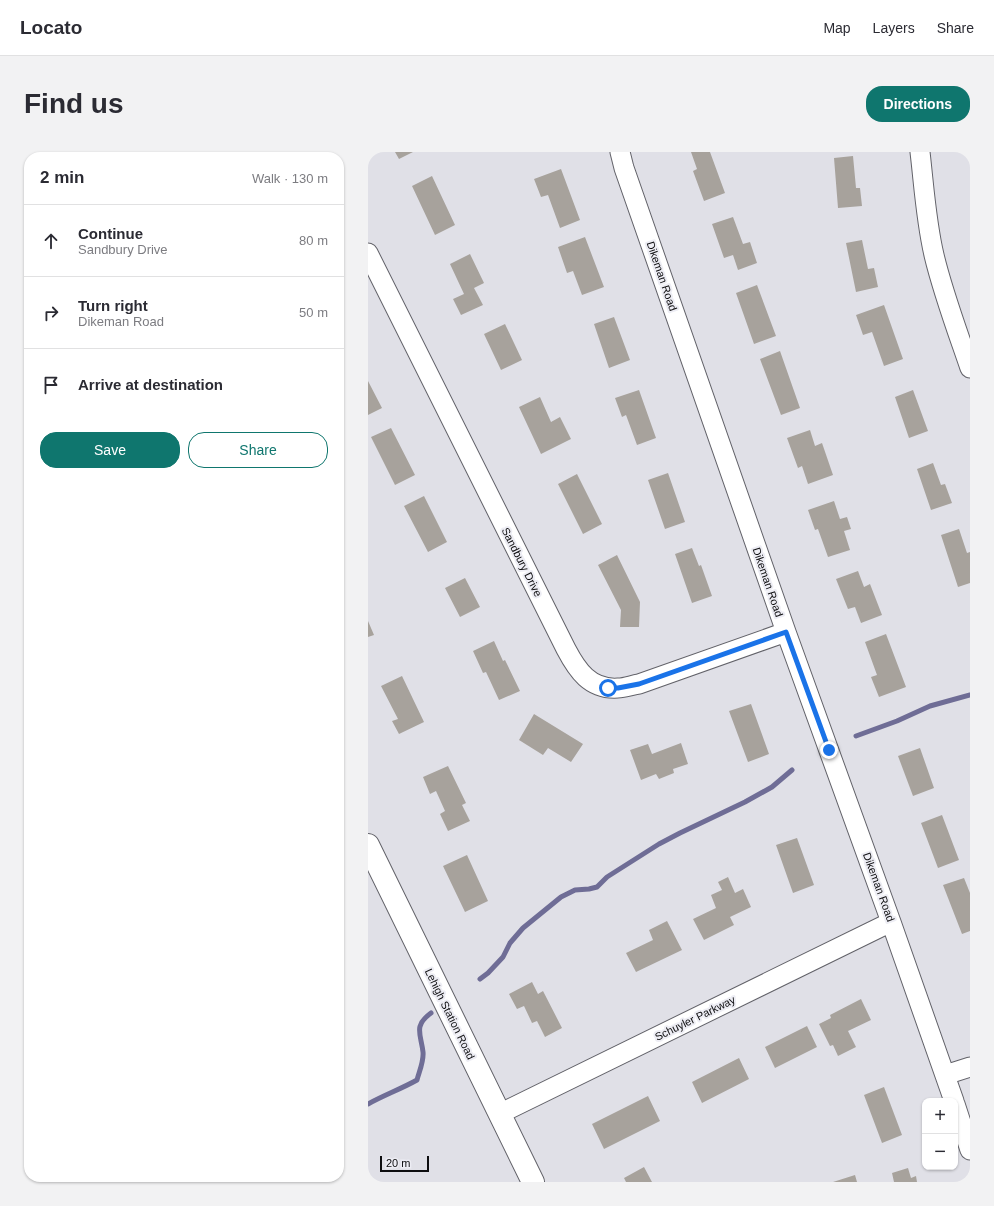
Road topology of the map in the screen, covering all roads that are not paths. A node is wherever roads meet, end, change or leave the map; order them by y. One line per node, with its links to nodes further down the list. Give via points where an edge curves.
1 (620, 152): 5 (street, Dikeman Road)
2 (920, 152): 4 (street, via 933,254)
3 (368, 253): 5 (street, Sandbury Drive, via 566,649 577,669 587,679 608,688 639,684)
4 (970, 368)
5 (786, 632): 7 (street, Dikeman Road)
6 (368, 845): 12 (main road, Lehigh Station Road)
7 (892, 922): 9 (street, Dikeman Road); 12 (street, Schuyler Parkway)
8 (970, 1067): 9 (street)
9 (945, 1075): 10 (street, Dikeman Road)
10 (953, 1098)
11 (958, 1113): 13 (street)
12 (499, 1114): 14 (main road, Lehigh Station Road)
13 (970, 1150)
14 (533, 1182)

